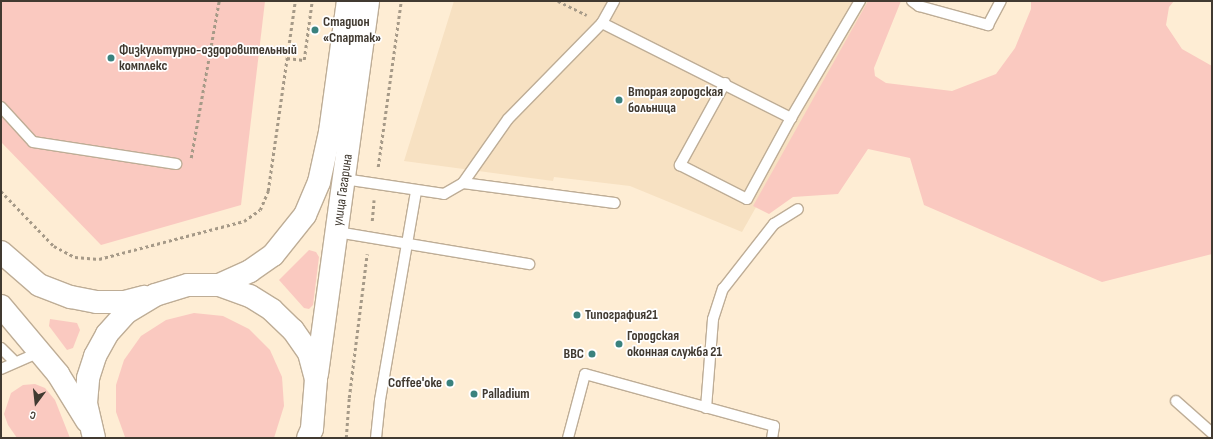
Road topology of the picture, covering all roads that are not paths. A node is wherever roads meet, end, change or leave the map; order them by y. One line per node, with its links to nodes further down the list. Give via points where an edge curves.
1 (348, 1): 21 (main road, улица Гагарина, via 330,132 319,182 305,215 273,255 250,271)
2 (368, 1): 12 (main road, улица Гагарина)
3 (614, 1): 7 (lane)
4 (860, 1): 10 (lane)
5 (912, 1): 6 (lane, via 919,6 988,25)
6 (1001, 1)
7 (602, 23): 8 (lane); 13 (lane, via 508,118)
8 (725, 83): 10 (lane); 10 (lane, via 680,165 747,199)
9 (1, 107): 11 (lane, via 34,142)
10 (791, 118)
11 (176, 164)
12 (344, 179): 14 (lane); 17 (main road, улица Гагарина)
13 (463, 183): 14 (lane, via 444,194); 15 (lane)
14 (416, 191): 18 (lane)
15 (615, 203)
16 (798, 210): 30 (lane, via 774,224 723,289 713,319)
17 (337, 232): 18 (lane); 28 (main road, улица Гагарина)
18 (407, 244): 20 (lane); 34 (lane)
19 (1, 252): 22 (main road, via 39,285 71,297 97,302 125,302)
20 (529, 264)
21 (219, 285): 22 (main road, via 188,285); 28 (main road, via 250,296 272,310 293,330 309,353)
22 (155, 295): 31 (main road, via 126,312 107,334 95,356 87,390)
23 (1, 306): 25 (main road)
24 (1, 348): 26 (lane)
25 (40, 352): 26 (lane); 31 (main road, via 58,374)
26 (15, 362): 27 (lane)
27 (1, 369)
28 (316, 379): 33 (main road, улица Гагарина)
29 (1176, 401): 32 (lane)
30 (706, 408): 35 (lane, via 585,374); 36 (lane, via 774,426)
31 (92, 432)
32 (1212, 433)
33 (310, 435)
34 (376, 438)
35 (568, 438)
36 (772, 438)

